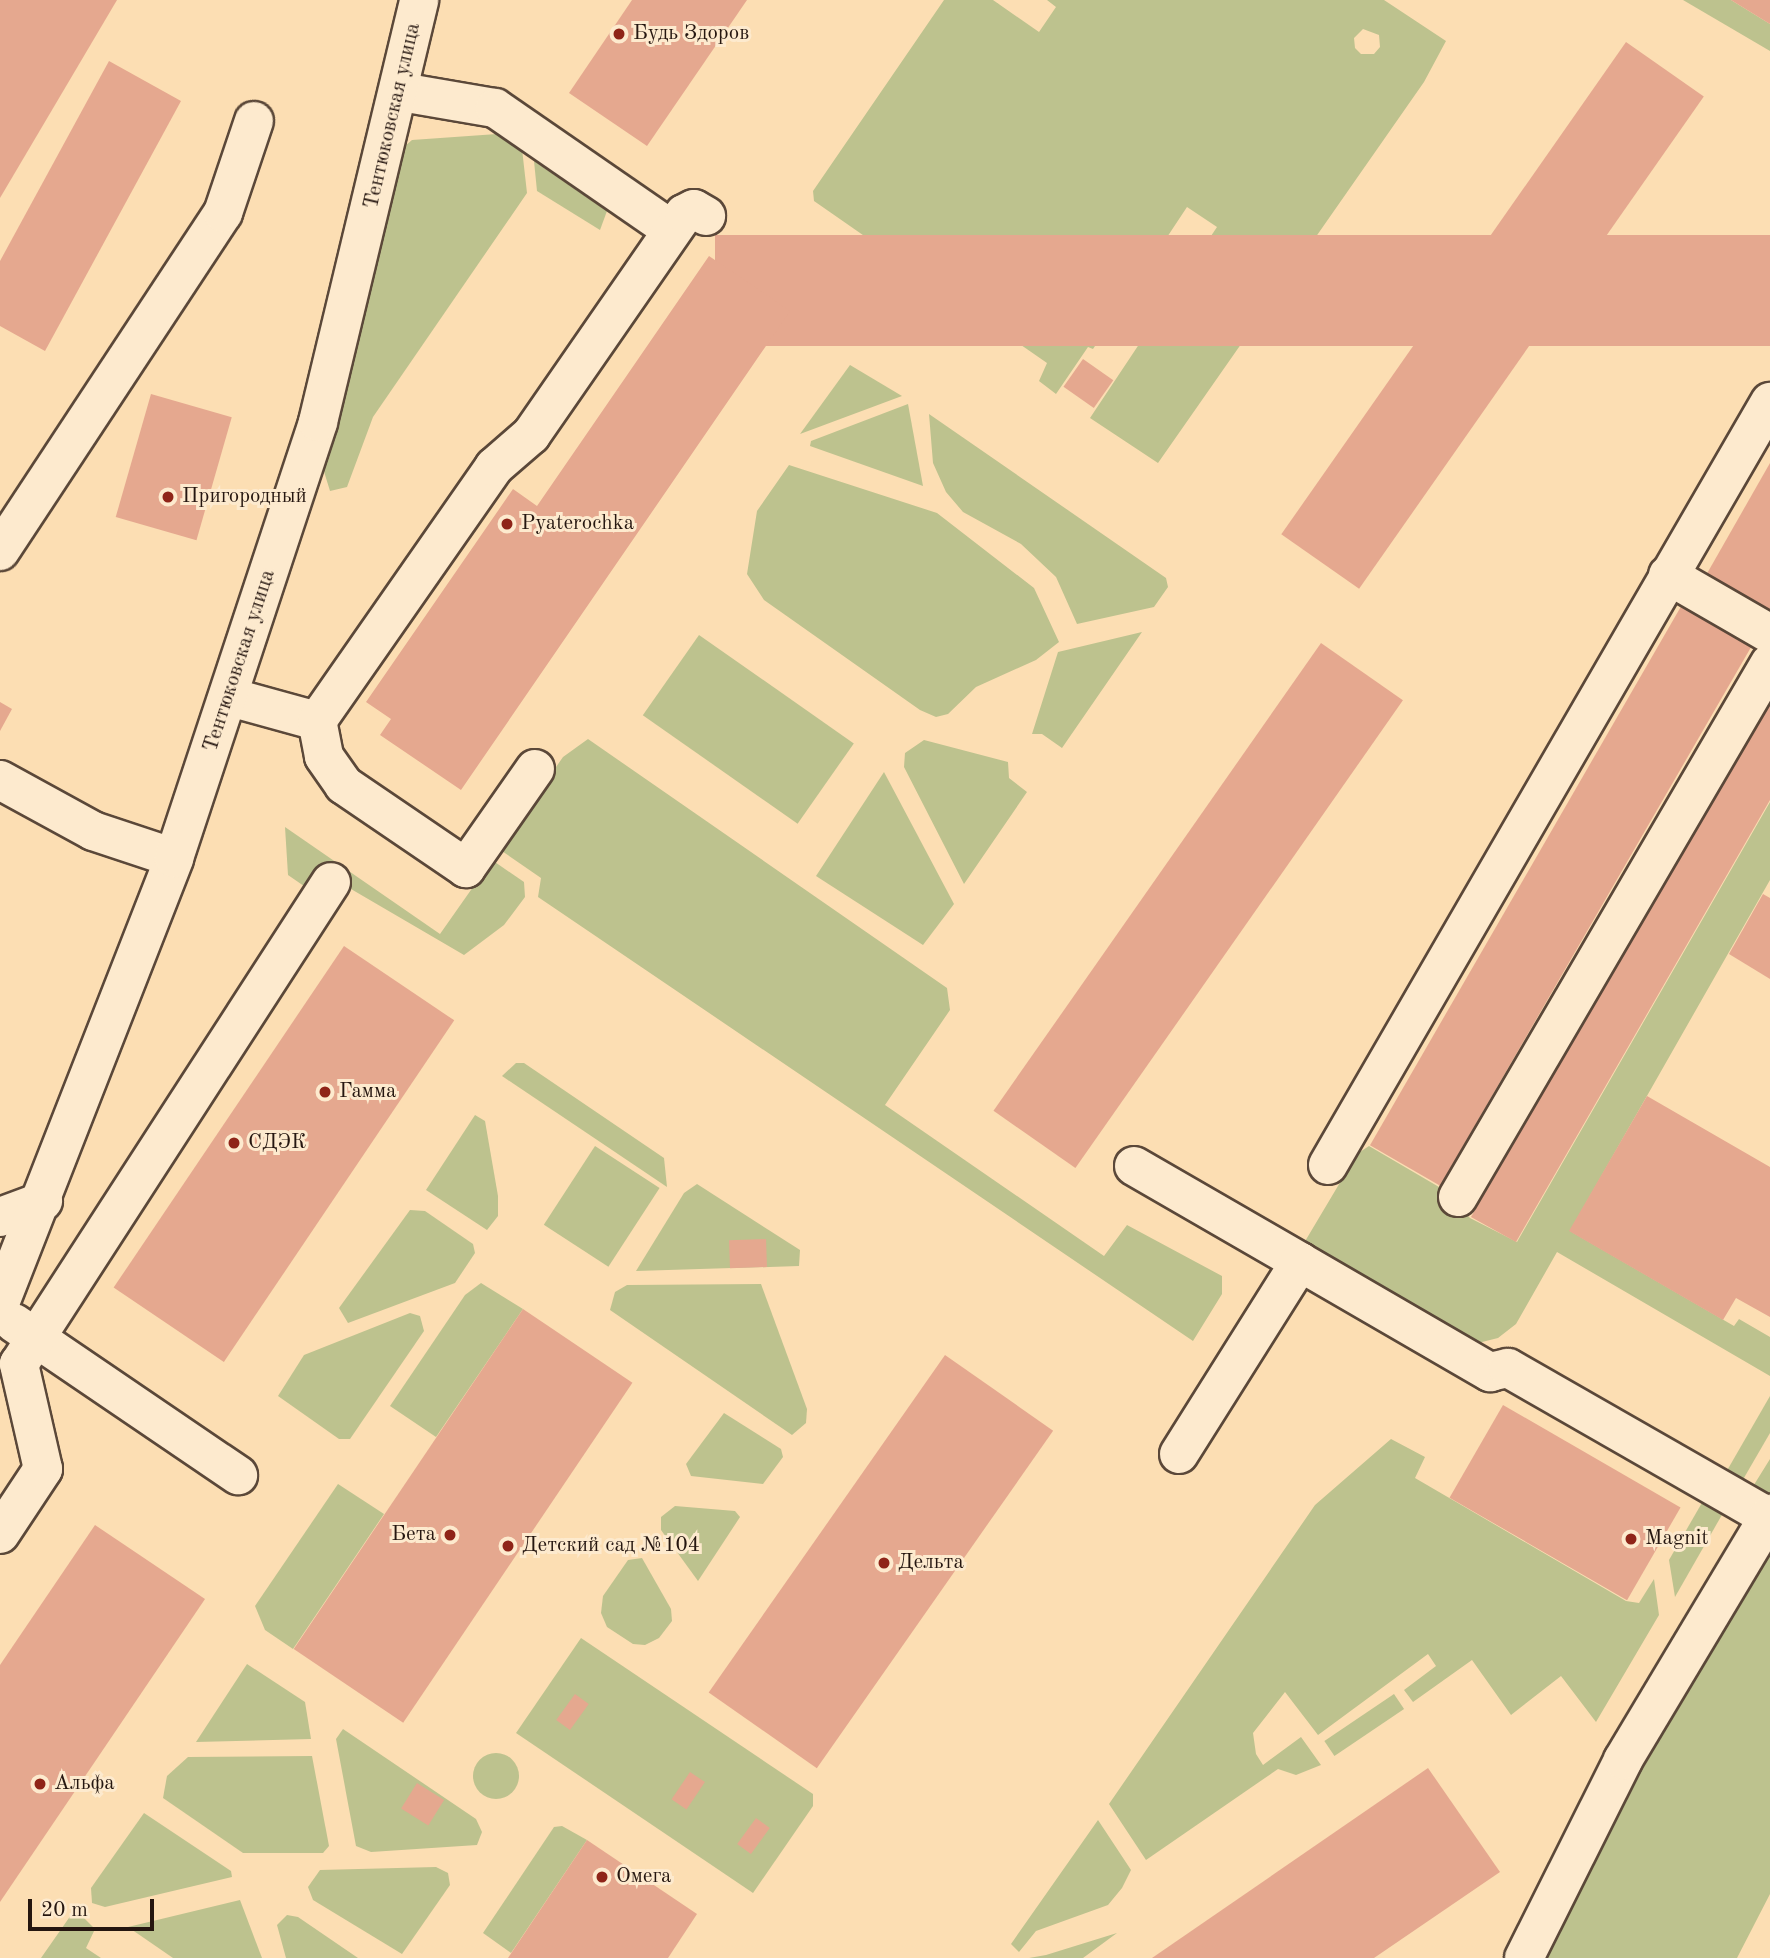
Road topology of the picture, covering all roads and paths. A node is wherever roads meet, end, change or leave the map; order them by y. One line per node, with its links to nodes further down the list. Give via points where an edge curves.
1 (419, 0): 2 (street, Тентюковская улица)
2 (401, 92): 9 (street, Тентюковская улица, via 318,422); 10 (street, via 495,108 689,223 531,435 494,467)
3 (254, 121): 5 (street, via 223,213)
4 (1770, 402): 6 (street)
5 (0, 551)
6 (1668, 575): 7 (street); 15 (street)
7 (1770, 634)
8 (1770, 663): 17 (street)
9 (230, 697): 10 (street); 13 (street, Тентюковская улица)
10 (317, 722): 11 (street, via 324,756 344,785 466,868)
11 (535, 769)
12 (0, 780): 13 (street, via 93,831)
13 (174, 858): 18 (street, Тентюковская улица)
14 (331, 882): 23 (street)
15 (1328, 1165)
16 (1134, 1166): 20 (street)
17 (1458, 1197)
18 (43, 1200): 19 (street); 21 (street, Тентюковская улица)
19 (0, 1217)
20 (1300, 1262): 24 (street); 26 (street, via 1490,1372 1508,1368)
21 (0, 1303)
22 (0, 1314): 23 (street)
23 (34, 1337): 25 (street); 27 (street, via 19,1364 43,1469)
24 (1179, 1454)
25 (239, 1475)
26 (1769, 1515): 28 (street, via 1623,1760)
27 (0, 1534)
28 (1524, 1958)

